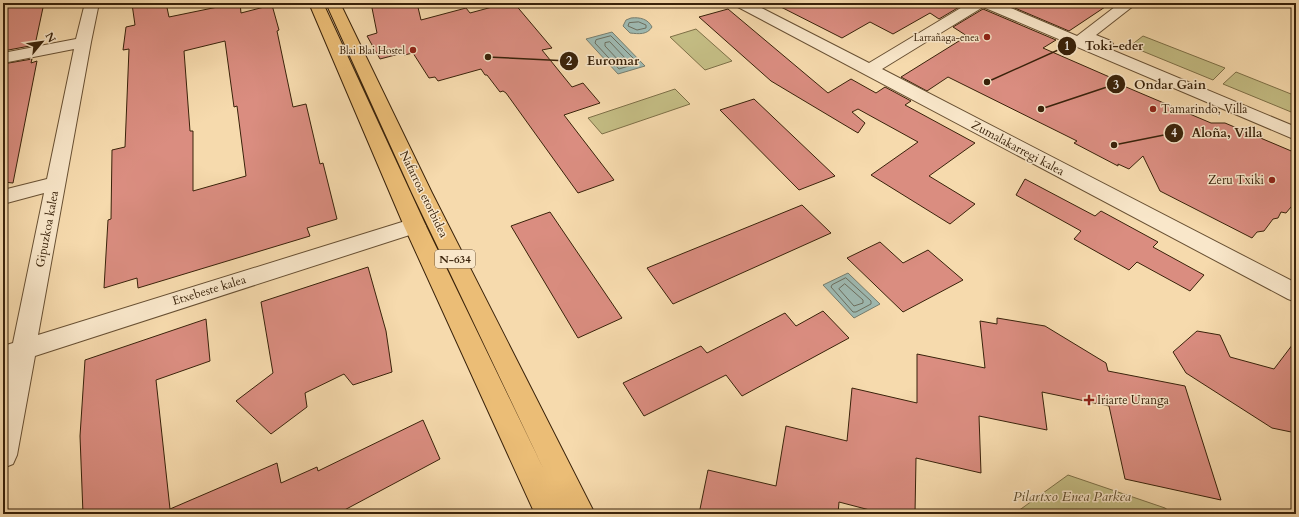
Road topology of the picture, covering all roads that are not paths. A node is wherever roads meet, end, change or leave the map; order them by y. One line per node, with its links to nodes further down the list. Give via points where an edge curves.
1 (92, 3): 8 (street, Gipuzkoa kalea)
2 (316, 3): 15 (highway, Nafarroa etorbidea / N-634)
3 (333, 3): 20 (highway, Nafarroa etorbidea / N-634, via 422,192)
4 (741, 3): 10 (street, Zumalakarregi kalea)
5 (980, 3): 10 (street)
6 (986, 3): 12 (street)
7 (1130, 3): 11 (street, via 1085,36)
8 (83, 42): 9 (street); 13 (street, Gipuzkoa kalea)
9 (3, 58)
10 (869, 70): 16 (street, Zumalakarregi kalea)
11 (1296, 123)
12 (1296, 134)
13 (56, 183): 14 (street); 17 (street, Gipuzkoa kalea)
14 (3, 197)
15 (415, 226): 17 (street, Etxebeste kalea); 19 (highway, Nafarroa etorbidea / N-634)
16 (1296, 293)
17 (13, 352): 18 (street, Gipuzkoa kalea)
18 (3, 455)
19 (550, 514)
20 (580, 514)

